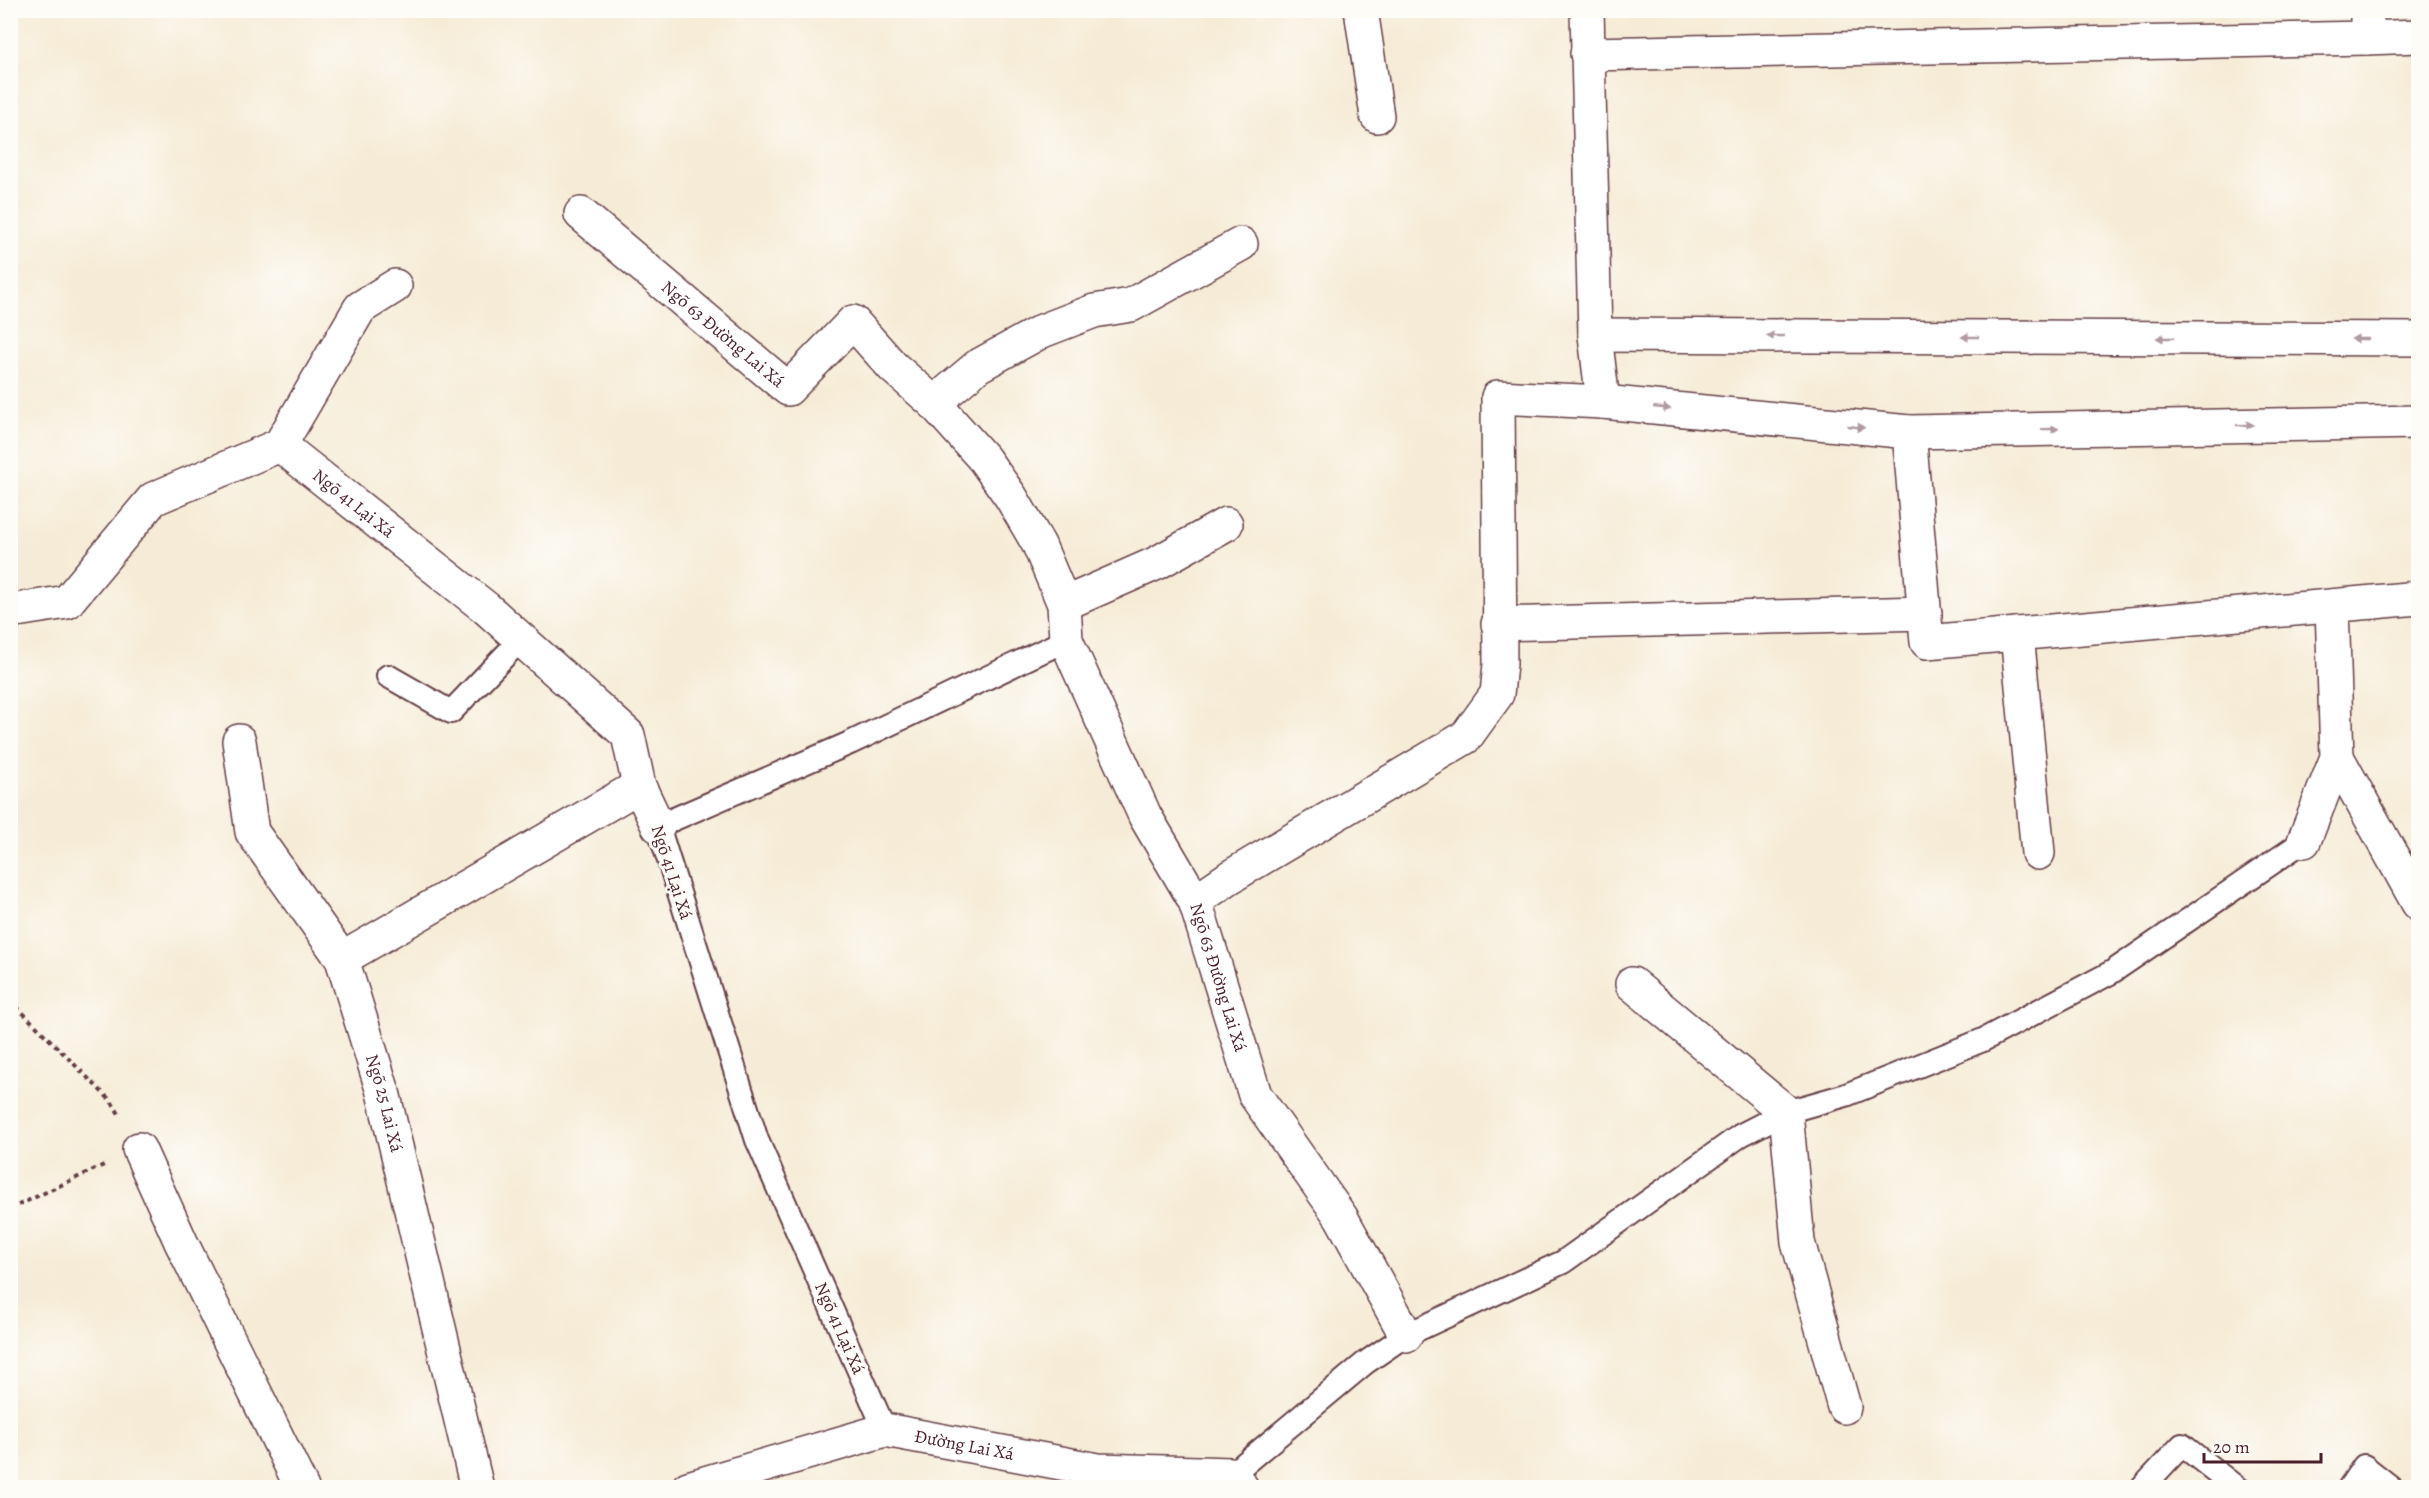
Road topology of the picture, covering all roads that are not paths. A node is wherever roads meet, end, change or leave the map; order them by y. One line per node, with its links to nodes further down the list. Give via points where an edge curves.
1 (1361, 10): 6 (street)
2 (1587, 10): 5 (street)
3 (2367, 24): 4 (street); 5 (street)
4 (2418, 36)
5 (1587, 54): 10 (street)
6 (1377, 116)
7 (581, 213): 13 (street, Ngõ 63 Đường Lai Xá, via 789,389 853,322 893,367)
8 (1241, 244): 13 (street, via 1131,305 1094,311 1042,331 978,366)
9 (394, 286): 16 (street, via 360,308)
10 (1595, 335): 11 (street, one-way to 10); 12 (street)
11 (2418, 339)
12 (1603, 402): 15 (street, one-way to 15); 23 (street, via 1498,397)
13 (934, 403): 19 (street, Ngõ 63 Đường Lai Xá, via 984,459 1011,497 1039,545)
14 (2418, 422): 15 (street, one-way to 14)
15 (1909, 432): 22 (street)
16 (280, 445): 21 (street, via 153,499 67,602); 25 (street, Ngõ 41 Lại Xá)
17 (1226, 524): 19 (street, via 1157,563)
18 (2418, 598): 20 (street)
19 (1064, 604): 26 (street, Ngõ 63 Đường Lai Xá)
20 (2332, 606): 24 (street); 29 (street)
21 (10, 611)
22 (1925, 613): 23 (street); 24 (street, via 1927,642)
23 (1498, 624): 34 (street, via 1497,694 1466,737 1230,877)
24 (2016, 634): 33 (street)
25 (521, 639): 27 (lane, via 451,712); 30 (street, Ngõ 41 Lại Xá, via 628,735)
26 (1065, 640): 31 (lane, via 850,743); 34 (street, Ngõ 63 Đường Lai Xá, via 1145,816)
27 (388, 676)
28 (239, 741): 36 (street, Ngõ 25 Lai Xá, via 252,832)
29 (2337, 757): 32 (street); 35 (street)
30 (639, 786): 31 (street, Ngõ 41 Lại Xá); 36 (street)
31 (658, 826): 42 (lane, Ngõ 41 Lại Xá, via 757,1140)
32 (2304, 841): 38 (lane, via 2112,972 1983,1040 1846,1095)
33 (2038, 853)
34 (1196, 902): 40 (street, Ngõ 63 Đường Lai Xá, via 1255,1095 1341,1217)
35 (2418, 903)
36 (342, 958): 45 (street, Ngõ 25 Lai Xá, via 383,1092)
37 (1632, 984): 38 (street)
38 (1786, 1112): 40 (lane, via 1741,1135 1563,1262); 41 (street, via 1798,1242)
39 (139, 1149): 44 (street)
40 (1406, 1335): 43 (lane, via 1365,1363)
41 (1844, 1407)
42 (885, 1430): 43 (street, Đường Lai Xá, via 1098,1470); 46 (street, Đường Lai Xá)
43 (1237, 1481)
44 (302, 1488)
45 (477, 1488)
46 (688, 1488)
47 (2142, 1488): 48 (lane, via 2182,1445)
48 (2237, 1488)
49 (2349, 1488): 50 (lane, via 2364,1466)
50 (2392, 1488)

